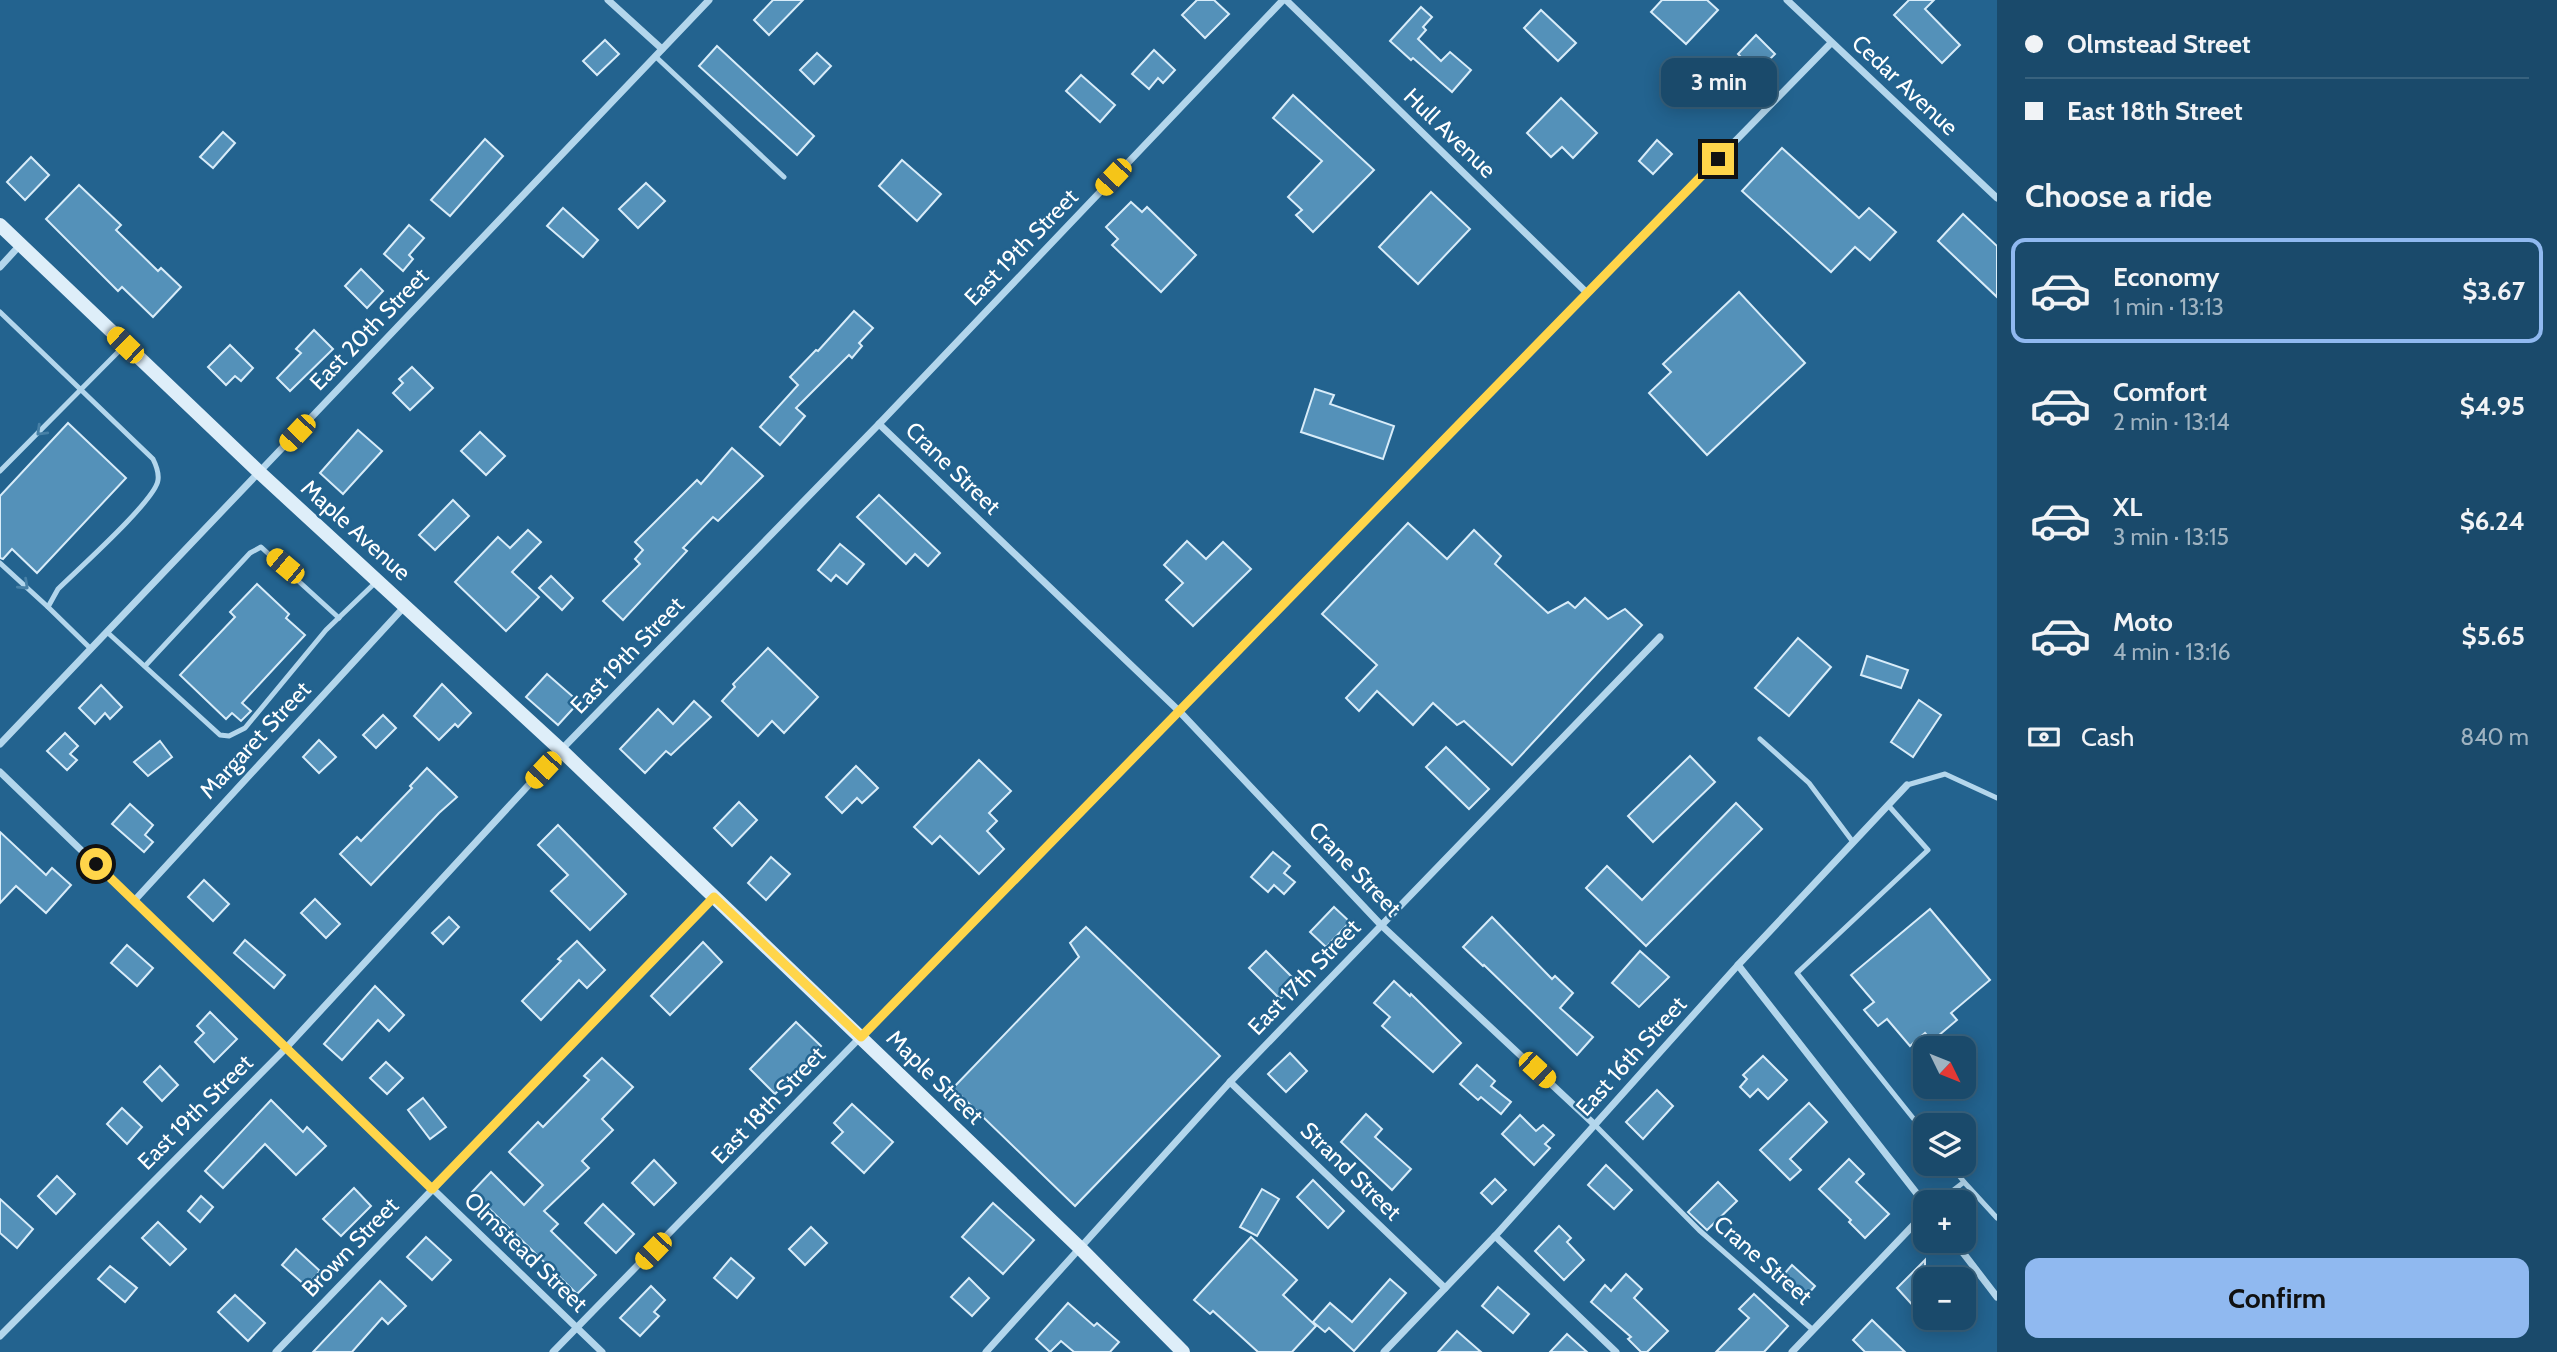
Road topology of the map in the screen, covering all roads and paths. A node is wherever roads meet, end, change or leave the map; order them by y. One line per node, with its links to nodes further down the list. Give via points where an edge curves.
1 (608, 0): 6 (street)
2 (709, 0): 6 (street, East 20th Street)
3 (1284, 0): 13 (street, Hull Avenue); 17 (street, East 19th Street)
4 (1787, 0): 5 (street, Cedar Avenue)
5 (1831, 43): 9 (street, Cedar Avenue); 13 (street, East 18th Street)
6 (662, 49): 7 (street, East 20th Street)
7 (655, 56): 8 (lane); 19 (street, East 20th Street)
8 (784, 177)
9 (1997, 198)
10 (0, 225): 11 (main road, Maple Avenue)
11 (20, 245): 12 (street); 15 (main road, Maple Avenue)
12 (0, 267)
13 (1587, 293): 29 (street, East 18th Street)
14 (0, 312): 16 (lane)
15 (125, 345): 16 (lane); 19 (main road, Maple Avenue)
16 (82, 391): 18 (lane, one-way to 18); 23 (lane, via 153,459 159,482 145,502 58,589)
17 (878, 424): 29 (street, Crane Street); 32 (street, East 19th Street)
18 (0, 471)
19 (259, 472): 21 (main road, Maple Avenue); 25 (street, East 20th Street)
20 (0, 563): 23 (lane, one-way to 23)
21 (378, 580): 22 (main road, Maple Avenue); 24 (lane)
22 (405, 605): 32 (main road, Maple Avenue); 39 (street, Margaret Street)
23 (48, 607): 27 (lane)
24 (339, 618): 28 (lane, via 261,547 250,553); 28 (lane, via 245,728 229,736 220,735)
25 (107, 632): 27 (street, East 20th Street); 28 (lane)
26 (1660, 637): 40 (street, East 17th Street)
27 (91, 649): 31 (street, East 20th Street)
28 (145, 666)
29 (1179, 711): 40 (street, Crane Street); 42 (street, East 18th Street)
30 (1760, 739): 37 (lane, via 1809,783)
31 (0, 744)
32 (561, 750): 38 (main road, Maple Street); 43 (street, East 19th Street)
33 (0, 772): 39 (street, Olmstead Street)
34 (1907, 785): 35 (lane, via 1945,774); 36 (street, East 16th Street)
35 (1997, 798)
36 (1888, 805): 37 (street, East 16th Street); 45 (lane, via 1928,850 1797,973)
37 (1853, 842): 41 (street, East 16th Street)
38 (714, 897): 42 (main road, Maple Street); 49 (street, Brown Street)
39 (134, 901): 43 (street, Olmstead Street)
40 (1381, 925): 44 (street, East 17th Street); 46 (street, Crane Street)
41 (1738, 965): 46 (street, East 16th Street); 50 (street)
42 (861, 1037): 55 (main road, Maple Street); 59 (street, East 18th Street)
43 (286, 1048): 49 (street, Olmstead Street); 61 (street, East 19th Street)
44 (1230, 1082): 55 (street, East 17th Street); 57 (street, Strand Street)
45 (1913, 1118)
46 (1595, 1125): 54 (street, East 16th Street); 60 (lane, Crane Street, via 1699,1230)
47 (1959, 1176): 48 (lane)
48 (1964, 1182): 51 (lane); 52 (lane)
49 (432, 1189): 59 (street, Olmstead Street); 63 (street, Brown Street)
50 (1914, 1190)
51 (1954, 1190)
52 (1997, 1218)
53 (1913, 1226): 60 (street)
54 (1495, 1236): 57 (street, East 16th Street); 68 (street)
55 (1081, 1249): 66 (street, East 17th Street); 67 (main road, Maple Street)
56 (1963, 1253): 58 (street)
57 (1445, 1288): 62 (street, East 16th Street)
58 (1997, 1297)
59 (577, 1328): 64 (street, East 18th Street); 65 (street, Olmstead Street)
60 (1813, 1330): 69 (street)
61 (0, 1336)
62 (1387, 1351)
63 (276, 1352)
64 (553, 1352)
65 (602, 1352)
66 (986, 1352)
67 (1183, 1352)
68 (1616, 1352)
69 (1792, 1352)

